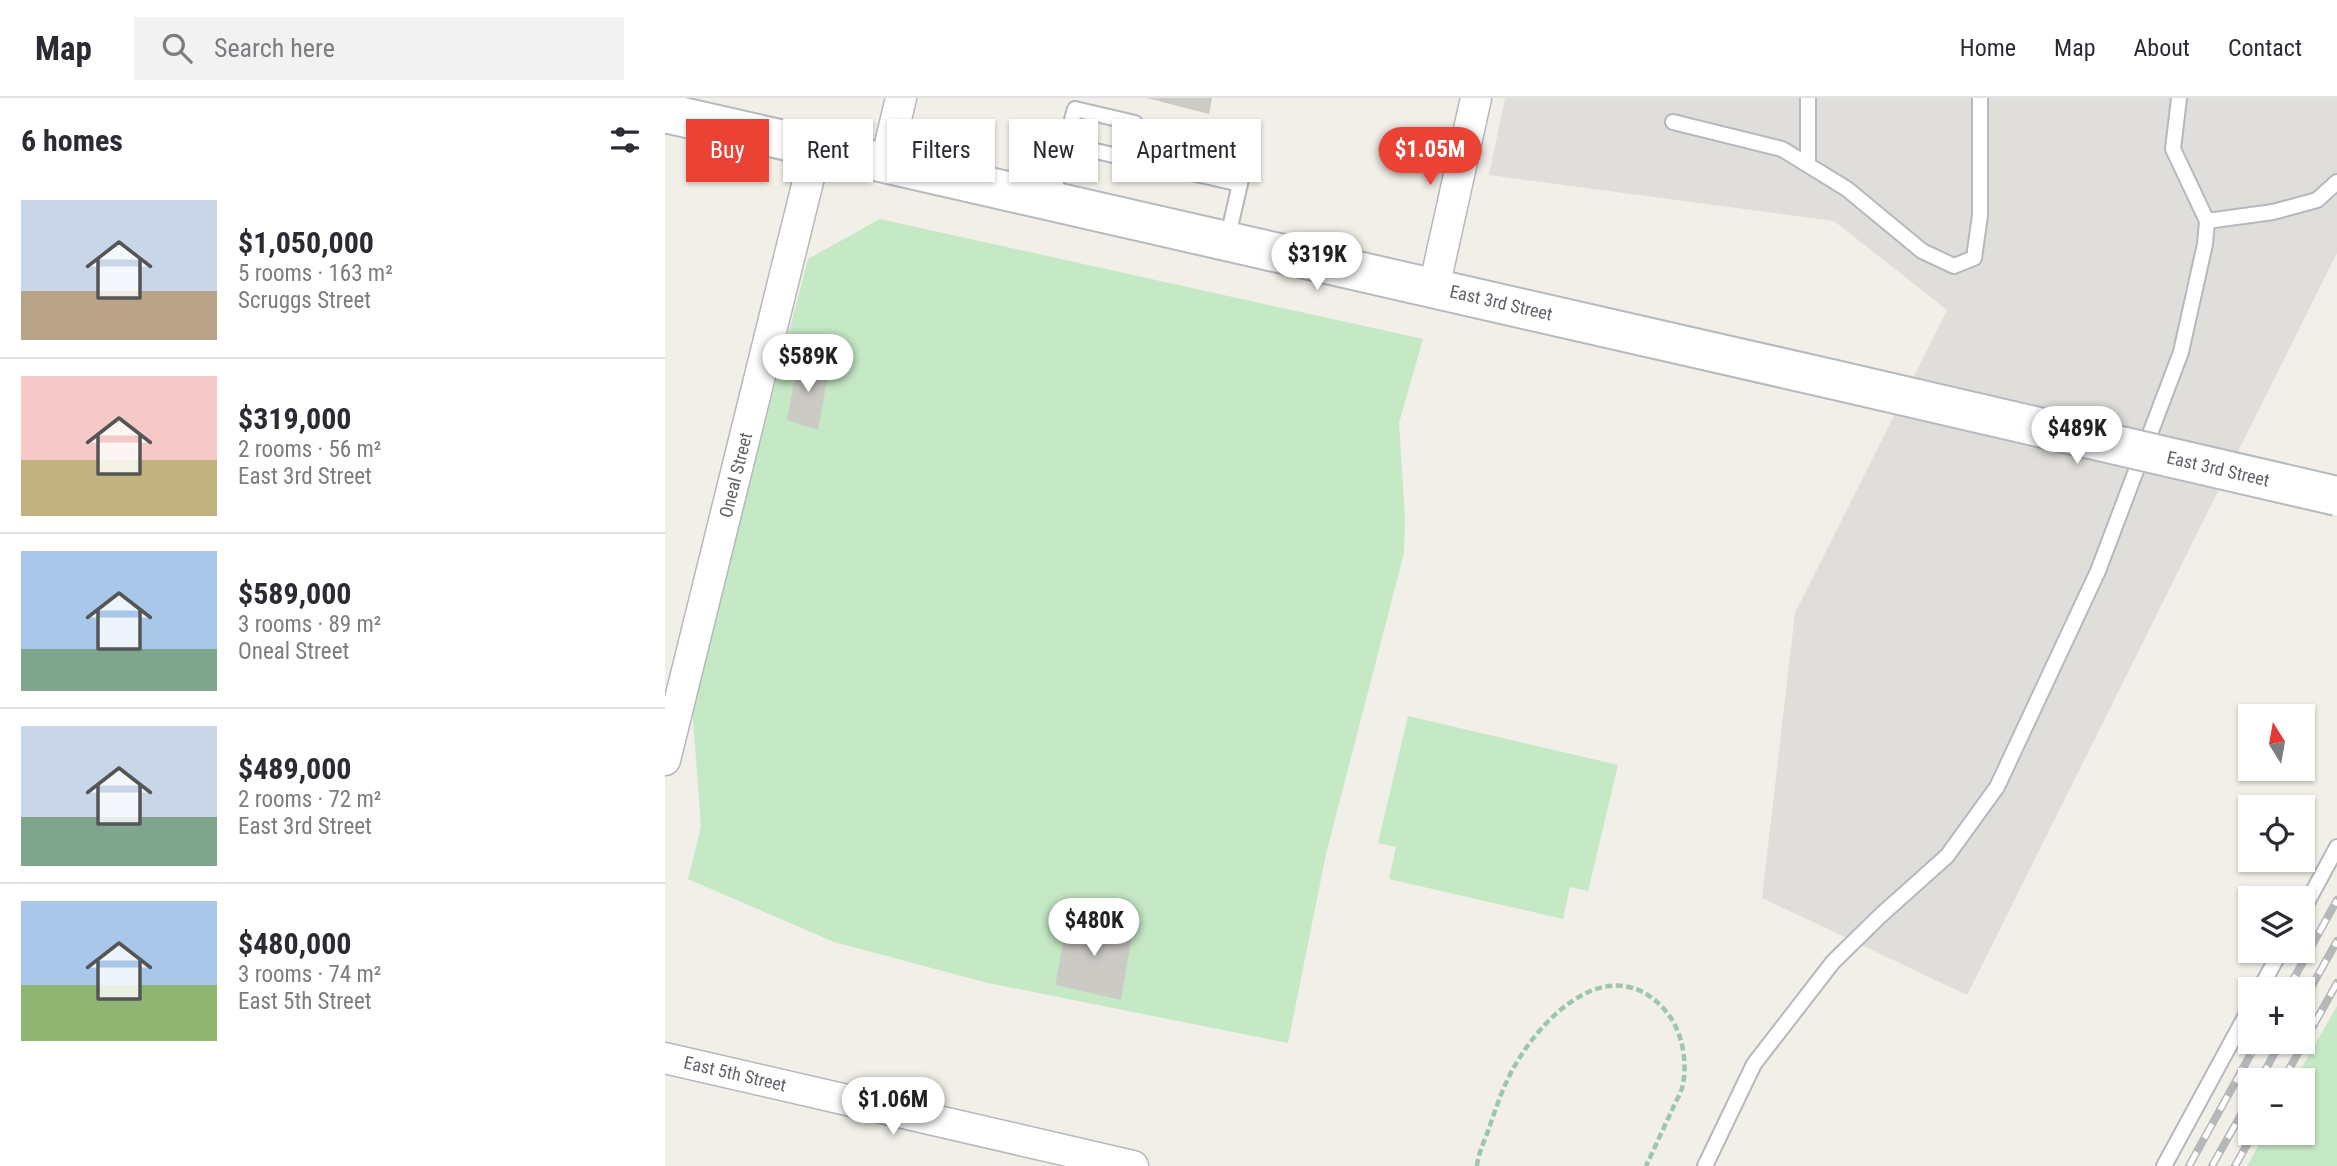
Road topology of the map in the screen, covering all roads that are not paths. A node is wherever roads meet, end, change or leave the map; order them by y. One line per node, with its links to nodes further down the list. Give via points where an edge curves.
1 (901, 98): 13 (street)
2 (1476, 98): 22 (street)
3 (1808, 98): 14 (lane)
4 (1980, 98): 14 (lane, via 1980,215 1975,258 1954,265 1922,251 1847,188)
5 (2179, 98): 20 (lane, via 2173,149)
6 (665, 113): 10 (main road, East 3rd Street)
7 (1072, 119): 8 (lane, via 1075,109)
8 (1118, 119)
9 (1672, 122): 14 (lane, via 1782,149)
10 (783, 141)
11 (1098, 152): 18 (lane)
12 (873, 162): 13 (main road, East 3rd Street)
13 (885, 165): 19 (main road, East 3rd Street)
14 (1808, 165)
15 (808, 182): 24 (street, Oneal Street)
16 (1056, 182): 19 (lane)
17 (2337, 182): 20 (lane, via 2317,200)
18 (1240, 184): 21 (lane)
19 (1051, 202): 21 (main road, East 3rd Street)
20 (2207, 222): 30 (lane, via 2176,365 2098,571 1997,787 1947,856 1833,962 1754,1064)
21 (1226, 242): 22 (main road, East 3rd Street)
22 (1434, 288): 23 (main road, East 3rd Street, bridge)
23 (2337, 496)
24 (665, 760)
25 (2337, 847): 26 (lane)
26 (2315, 888)
27 (2238, 1030): 31 (lane)
28 (665, 1058): 29 (street, East 5th Street)
29 (1133, 1166)
30 (1706, 1166)
31 (2164, 1166)

